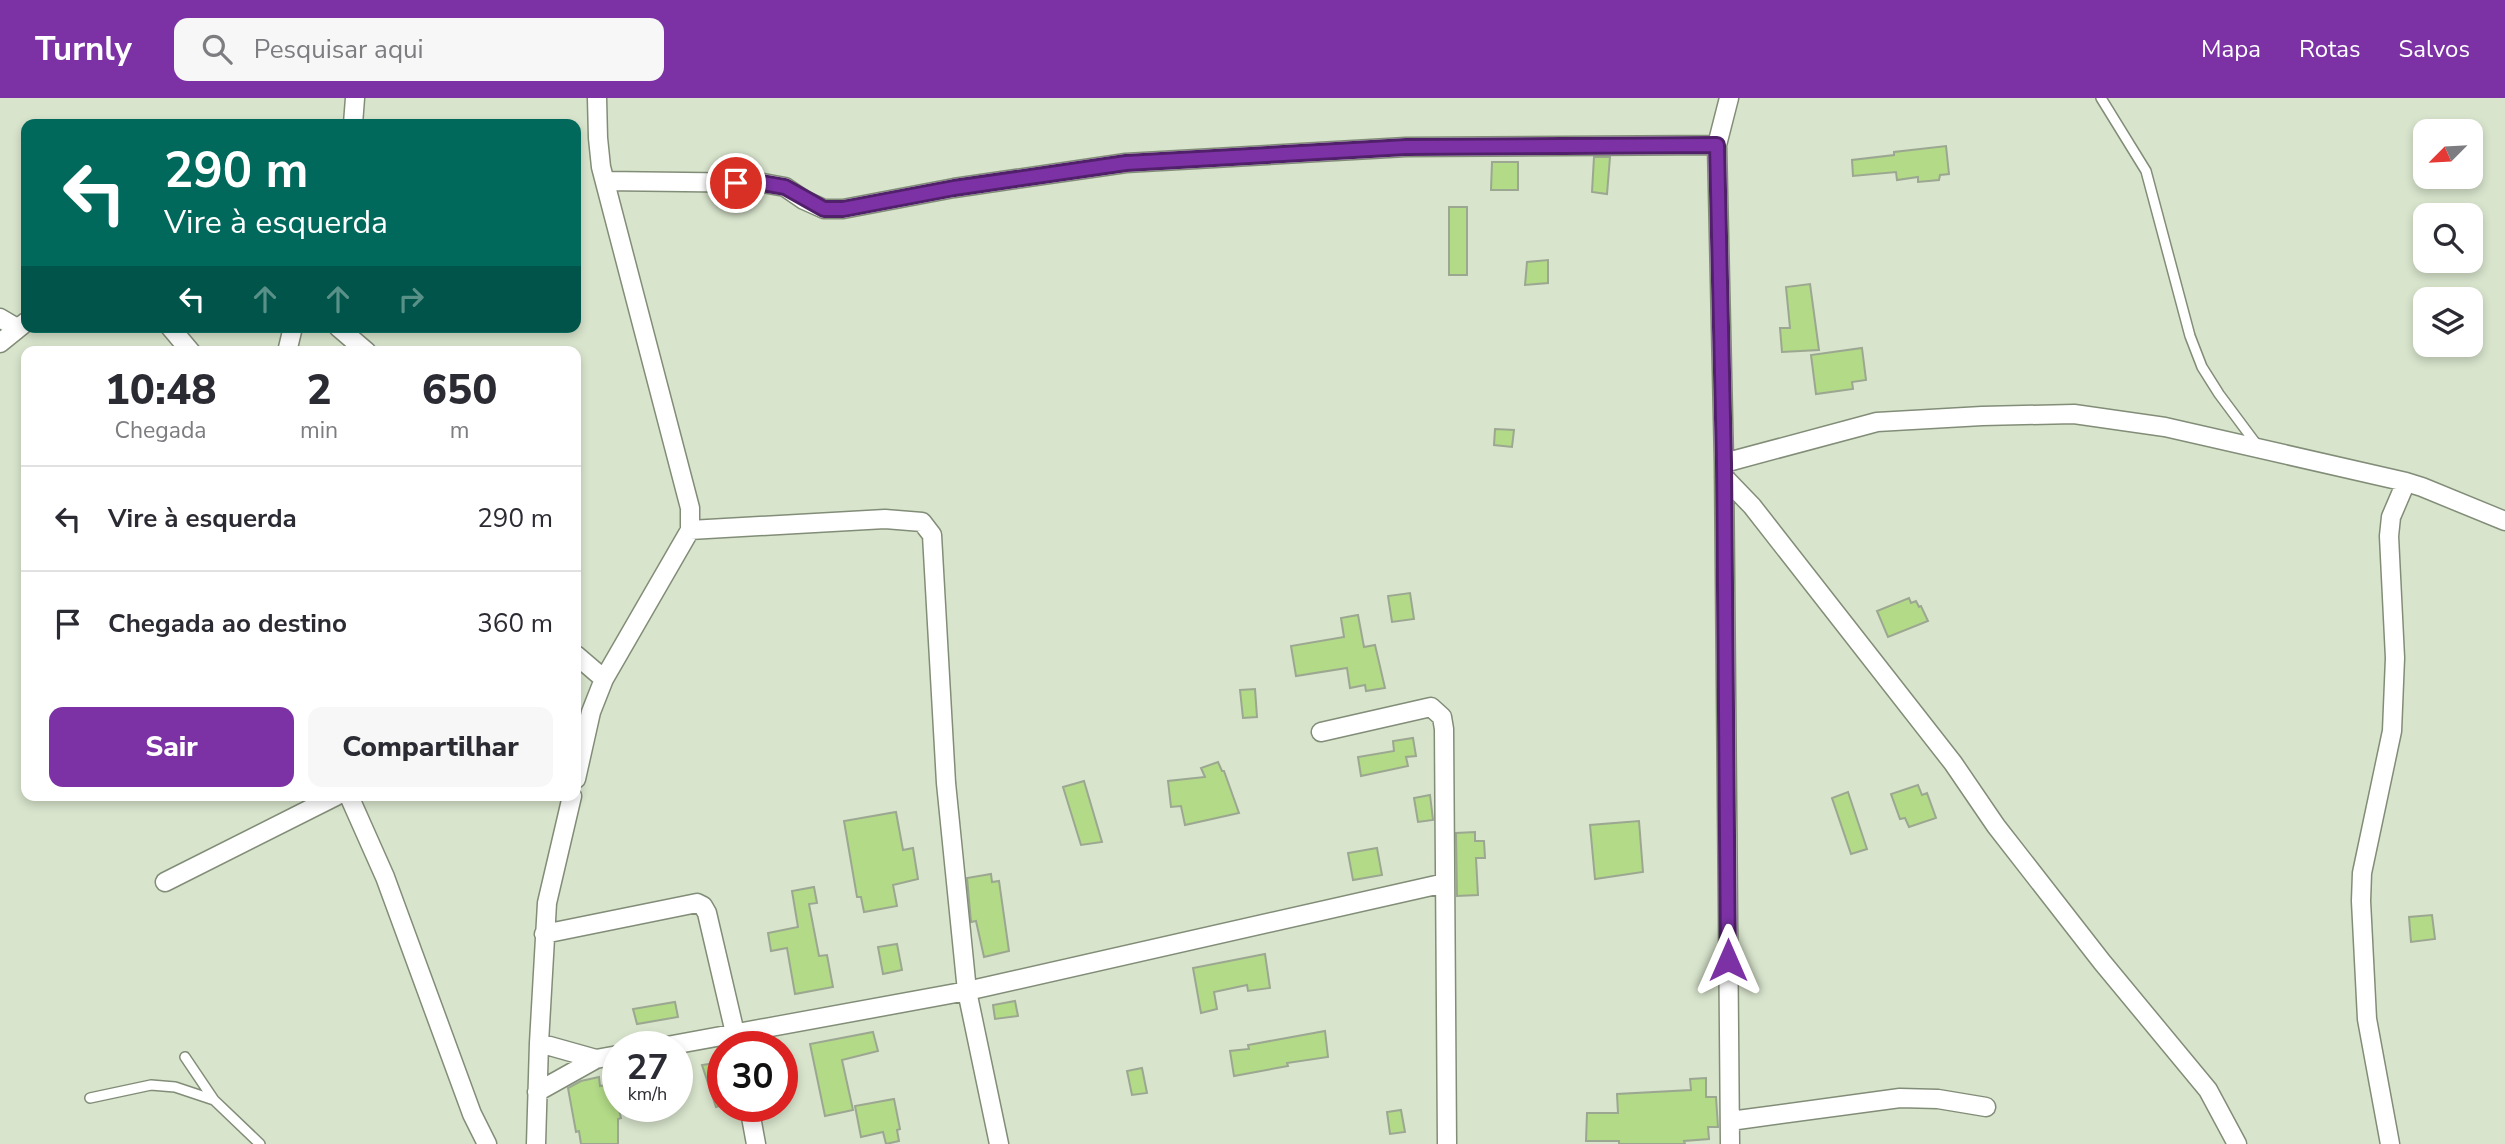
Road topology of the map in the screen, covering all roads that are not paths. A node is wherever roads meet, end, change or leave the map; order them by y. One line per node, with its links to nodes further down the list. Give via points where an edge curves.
1 (355, 98): 5 (street)
2 (597, 98): 7 (street)
3 (1729, 98): 6 (street)
4 (2101, 98): 13 (lane, via 2146,171 2202,367)
5 (353, 119)
6 (1717, 145): 7 (street, via 1406,147 1126,163 843,209 824,209 785,187 762,183); 14 (street)
7 (605, 181): 17 (street, via 690,508)
8 (0, 318): 9 (street)
9 (21, 325): 11 (street)
10 (345, 333): 12 (street)
11 (0, 343)
12 (360, 346)
13 (2260, 450): 14 (street, via 2165,427 2074,414 1982,416 1877,422); 15 (street)
14 (1724, 470): 39 (street); 49 (street, via 2102,962 2208,1090)
15 (2406, 482): 16 (street); 50 (street, via 2391,517 2389,536 2395,658 2392,731 2362,873 2361,901 2367,1019)
16 (2505, 521)
17 (690, 530): 19 (street); 28 (street, via 885,519 922,522 932,535 946,783)
18 (581, 659): 19 (street)
19 (604, 680): 21 (street)
20 (1321, 732): 26 (street, via 1432,707 1438,712 1444,729)
21 (581, 757)
22 (326, 801): 25 (street)
23 (351, 801): 44 (street, via 385,877)
24 (571, 801): 27 (street)
25 (165, 881)
26 (1445, 883): 28 (street); 41 (street)
27 (544, 934): 29 (street, via 697,903 703,906); 31 (street)
28 (967, 991): 30 (street); 47 (street)
29 (734, 1031)
30 (778, 1031)
31 (538, 1043): 34 (street); 35 (street)
32 (185, 1058): 37 (lane)
33 (602, 1058): 34 (street)
34 (596, 1059): 35 (street)
35 (537, 1092): 45 (street)
36 (90, 1098): 37 (lane, via 151,1085 175,1087)
37 (214, 1100): 42 (lane)
38 (1986, 1107): 39 (street, via 1900,1098)
39 (1730, 1121): 48 (street)
40 (752, 1122): 46 (street)
41 (1442, 1143)
42 (260, 1144)
43 (475, 1144): 44 (street)
44 (486, 1144)
45 (536, 1144)
46 (756, 1144)
47 (999, 1144)
48 (1730, 1144)
49 (2237, 1144)
50 (2390, 1144)

